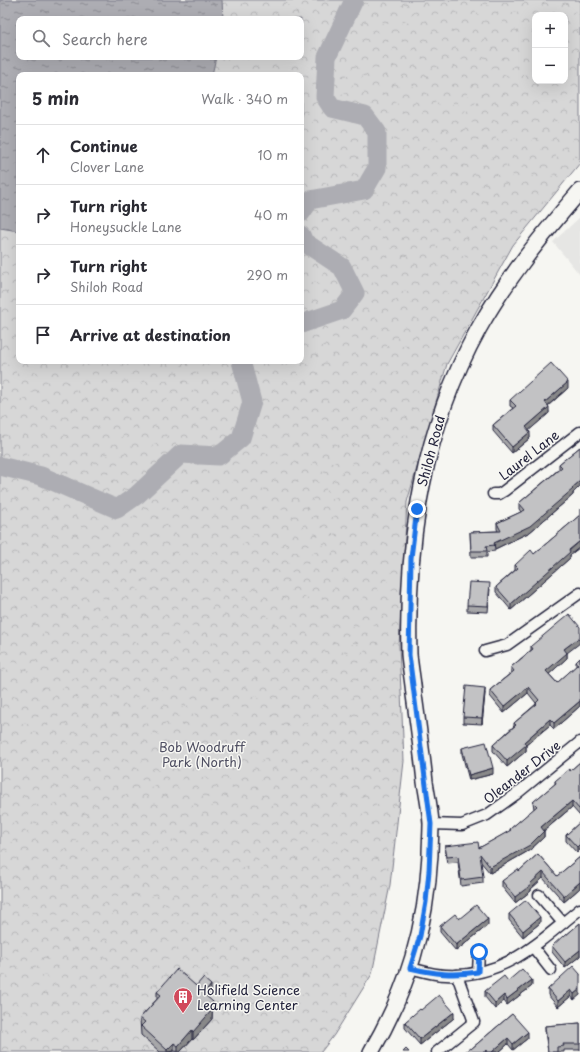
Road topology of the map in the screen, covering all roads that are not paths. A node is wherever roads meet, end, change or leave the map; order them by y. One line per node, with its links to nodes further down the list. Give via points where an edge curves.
1 (580, 191): 7 (main road, Shiloh Road, via 528,254 479,328 447,396 430,449 417,509 411,558 409,655)
2 (580, 432): 3 (street, Laurel Lane, via 504,490)
3 (493, 494)
4 (579, 596): 5 (street, via 507,645)
5 (485, 650)
6 (580, 742): 7 (street, Oleander Drive, via 487,815 462,825)
7 (431, 824): 13 (main road, Shiloh Road, via 426,902 420,936)
8 (539, 895): 10 (street)
9 (580, 909): 10 (street)
10 (563, 923): 11 (street)
11 (533, 947): 14 (street); 15 (street, via 504,965)
12 (479, 952): 15 (street)
13 (410, 968): 16 (street, via 436,974); 17 (main road, Shiloh Road, via 398,1001)
14 (551, 970)
15 (478, 972): 16 (street)
16 (457, 975): 18 (street, via 474,1022)
17 (371, 1052)
18 (437, 1052)

